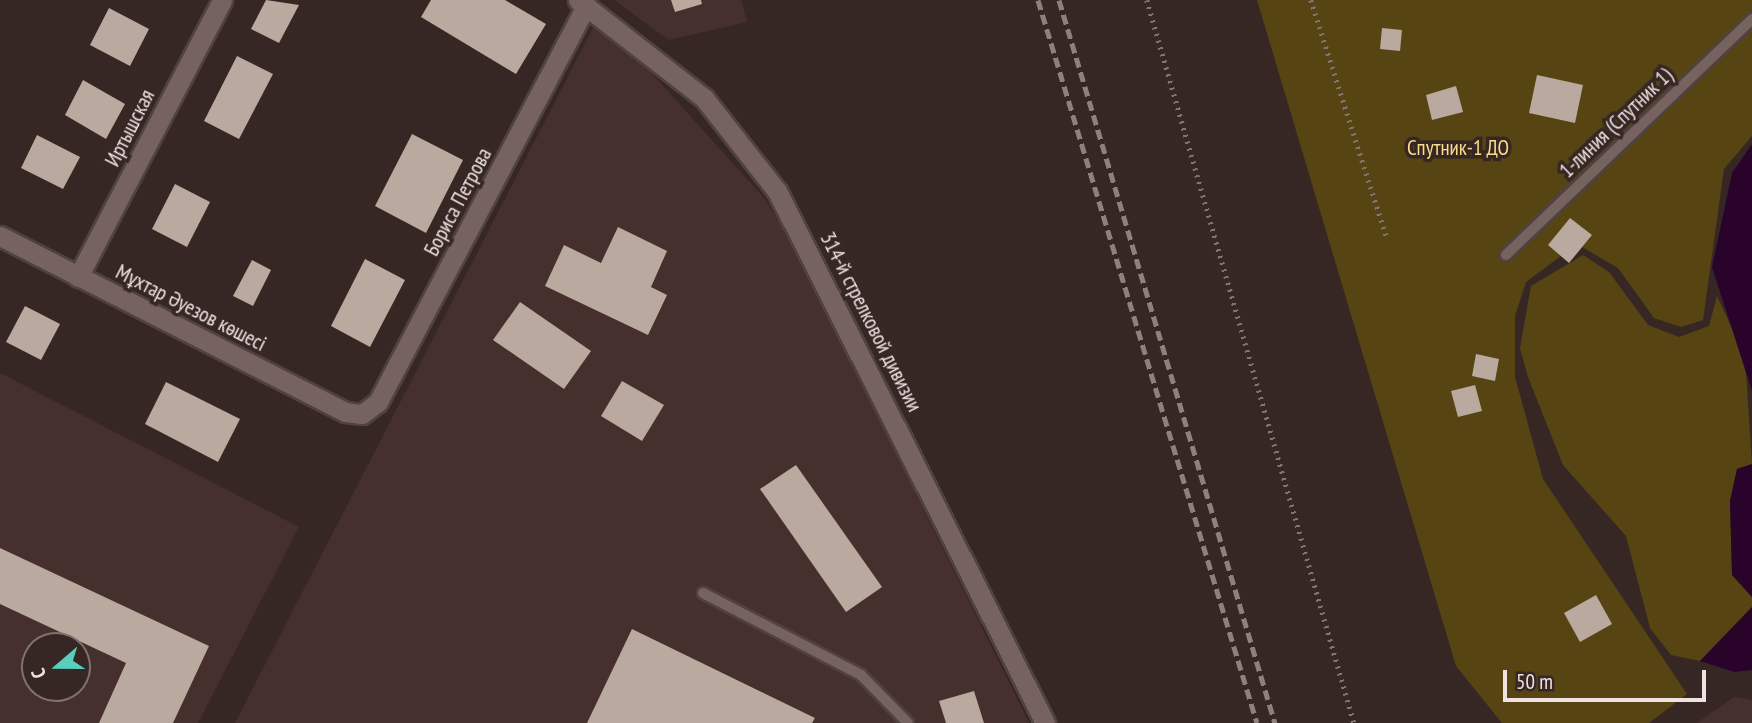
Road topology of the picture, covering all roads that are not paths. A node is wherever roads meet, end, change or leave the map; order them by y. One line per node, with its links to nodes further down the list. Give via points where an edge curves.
1 (222, 0): 6 (street, Иртышская)
2 (582, 2): 7 (street, Бориса Петрова, via 379,402); 10 (street, 314-й стрелковой дивизии, via 704,98 777,191)
3 (1752, 19): 5 (lane, 1-линия (Спутник 1))
4 (0, 236): 6 (street, Мұхтар Әуезов көшесі)
5 (1506, 255)
6 (78, 277): 7 (street, Мұхтар Әуезов көшесі, via 345,412)
7 (362, 414)
8 (703, 593): 9 (lane, via 861,675)
9 (908, 723)
10 (1045, 723)

